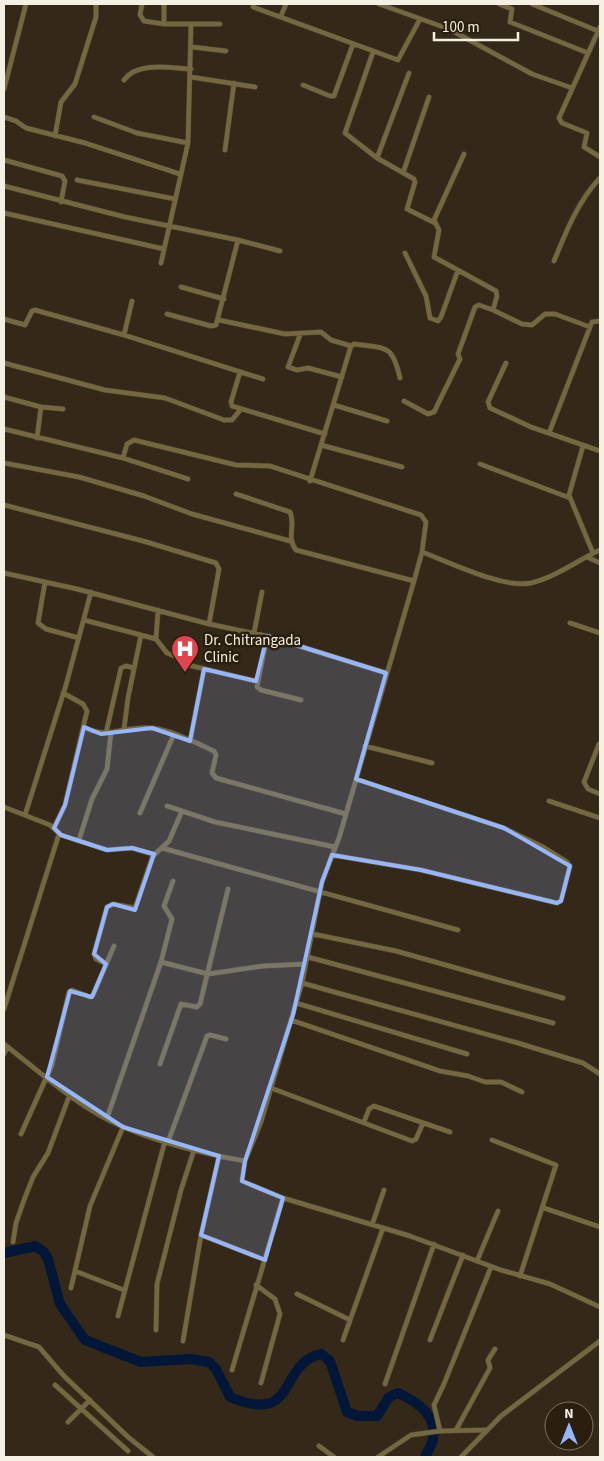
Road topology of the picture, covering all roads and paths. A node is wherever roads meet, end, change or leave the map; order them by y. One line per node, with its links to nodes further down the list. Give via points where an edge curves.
1 (26, 4): 29 (street)
2 (96, 4): 33 (street, via 96,17 75,84 61,102)
3 (142, 4): 12 (street, via 141,19)
4 (164, 4): 12 (street)
5 (286, 4): 10 (street)
6 (379, 4): 11 (street)
7 (499, 4): 20 (street, via 512,9 510,22)
8 (532, 4): 15 (street)
9 (253, 7): 10 (street)
10 (281, 16): 16 (street)
11 (420, 19): 19 (street, via 400,59); 28 (street, via 449,29 532,74)
12 (164, 24): 13 (street)
13 (191, 24): 14 (street); 17 (street)
14 (220, 24)
15 (599, 29): 20 (street)
16 (353, 44): 19 (street); 26 (street, via 334,96)
17 (192, 47): 18 (street); 21 (street)
18 (226, 51)
19 (373, 52): 38 (street, via 345,133)
20 (588, 52): 28 (street)
21 (192, 69): 23 (street); 24 (street, via 152,67 131,73)
22 (409, 73): 38 (street)
23 (191, 77): 25 (street); 34 (street)
24 (124, 80)
25 (234, 83): 27 (street); 35 (street)
26 (303, 84)
27 (255, 87)
28 (572, 88): 37 (street, via 559,120 587,133 584,147)
29 (4, 90)
30 (429, 97): 40 (street)
31 (4, 117): 33 (street, via 26,128)
32 (94, 117): 34 (street, via 137,133)
33 (55, 136): 41 (street)
34 (188, 143): 41 (street)
35 (225, 150)
36 (464, 154): 48 (street)
37 (600, 157)
38 (378, 158): 40 (street)
39 (4, 160): 46 (street, via 62,176 65,181)
40 (403, 173): 48 (street, via 415,182 406,209)
41 (180, 174): 45 (street)
42 (600, 178): 54 (street, via 571,222)
43 (77, 180): 45 (street)
44 (4, 186): 46 (street)
45 (175, 199): 49 (street)
46 (61, 202): 49 (street)
47 (4, 213): 51 (street)
48 (435, 223): 56 (street, via 439,230 433,256)
49 (168, 226): 50 (street); 51 (street)
50 (238, 240): 52 (street); 58 (street)
51 (164, 249): 55 (street)
52 (280, 251)
53 (405, 253): 56 (street, via 426,296 430,318 434,321 438,322 441,317)
54 (554, 261)
55 (161, 262)
56 (458, 270): 60 (street, via 496,291)
57 (181, 287): 58 (street)
58 (224, 299): 63 (street)
59 (132, 301): 67 (street)
60 (493, 310): 65 (street, via 522,324 532,325 545,314 555,314); 76 (street, via 479,305 475,307 458,354 460,359 434,412 428,414)
61 (167, 314): 63 (street, via 211,326)
62 (4, 319): 67 (street, via 25,325 35,310)
63 (219, 320): 66 (street, via 276,333)
64 (600, 321): 65 (street, via 593,320)
65 (590, 327): 83 (street)
66 (300, 334): 68 (street, via 323,332 331,340); 72 (street, via 288,367 297,370 308,368)
67 (124, 335): 71 (street)
68 (351, 346): 72 (street); 73 (street, via 388,350)
69 (4, 363): 80 (street, via 105,390 165,398 224,420 232,420)
70 (506, 363): 83 (street, via 488,406)
71 (240, 372): 74 (street); 80 (street, via 231,404)
72 (342, 378): 77 (street)
73 (400, 378)
74 (263, 379)
75 (4, 397): 78 (street)
76 (404, 401)
77 (334, 405): 81 (street); 84 (street)
78 (40, 407): 79 (street); 85 (street)
79 (63, 409)
80 (241, 409): 84 (street)
81 (386, 421)
82 (4, 429): 85 (street)
83 (549, 433): 87 (street)
84 (325, 434): 86 (street)
85 (37, 438): 89 (street)
86 (321, 445): 92 (street); 94 (street)
87 (583, 446): 88 (street); 96 (street)
88 (600, 451)
89 (123, 458): 93 (street); 94 (street, via 127,444 134,440 236,465 270,466)
90 (4, 463): 98 (street, via 79,478)
91 (480, 464): 96 (street)
92 (402, 467)
93 (188, 479)
94 (310, 481): 100 (street, via 421,515 426,522)
95 (236, 494): 98 (street, via 290,512)
96 (570, 498): 101 (street)
97 (4, 505): 112 (street, via 216,563 219,568)
98 (290, 541): 106 (street, via 300,552)
99 (600, 550): 101 (street)
100 (422, 552): 102 (street, via 518,584 541,580); 106 (street)
101 (593, 553): 102 (street)
102 (586, 557): 103 (street)
103 (600, 563)
104 (4, 573): 105 (street)
105 (45, 582): 107 (street); 117 (street, via 38,623 46,629)
106 (414, 582): 121 (street)
107 (91, 592): 109 (street); 110 (street)
108 (262, 592): 113 (street)
109 (158, 610): 112 (street); 118 (street)
110 (84, 620): 115 (street); 117 (street)
111 (570, 623): 114 (street)
112 (209, 624): 113 (street)
113 (254, 633): 116 (street)
114 (600, 633)
115 (141, 635): 118 (street); 119 (street)
116 (267, 636): 121 (street); 122 (street)
117 (79, 638): 123 (street)
118 (156, 639): 120 (street, via 166,653)
119 (134, 668): 126 (street); 127 (street, via 121,668)
120 (204, 670): 122 (street); 129 (street)
121 (386, 673): 131 (street)
122 (256, 681): 124 (street, via 258,688)
123 (63, 693): 125 (street, via 86,707); 141 (street)
124 (301, 700)
125 (84, 726): 127 (street, via 97,734); 143 (street, via 65,805)
126 (124, 729): 127 (street); 128 (street, via 152,728)
127 (109, 732): 145 (street, via 107,769 92,799)
128 (174, 734): 129 (street); 139 (street)
129 (190, 740): 140 (street, via 216,752 212,772 216,778)
130 (599, 744): 134 (street, via 584,782 588,789)
131 (365, 746): 132 (street); 133 (street)
132 (432, 763)
133 (356, 779): 140 (street); 148 (street, via 504,828 567,862 570,866 562,901 556,903 421,870)
134 (600, 794)
135 (549, 801): 142 (street)
136 (167, 806): 138 (street)
137 (4, 807): 141 (street)
138 (182, 811): 146 (street, via 215,822); 147 (street, via 170,841)
139 (140, 813)
140 (346, 814): 146 (street)
141 (25, 815): 143 (street)
142 (600, 818)
143 (54, 828): 144 (street)
144 (59, 834): 145 (street); 164 (street)
145 (79, 840): 149 (street, via 107,850 132,848)
146 (335, 847): 148 (street)
147 (162, 848): 149 (street); 152 (street)
148 (332, 855): 152 (street)
149 (153, 856): 158 (street, via 135,908 113,904 107,907 94,954 96,959)
150 (173, 881): 157 (street, via 164,906 172,918)
151 (228, 889): 160 (street)
152 (320, 893): 153 (street, via 356,900); 154 (street)
153 (458, 930)
154 (313, 934): 156 (street); 162 (street, via 396,951)
155 (114, 946): 158 (street)
156 (308, 957): 159 (street); 166 (street)
157 (162, 962): 160 (street); 177 (street)
158 (106, 964): 173 (street, via 92,996 70,991)
159 (306, 964): 160 (street); 161 (street)
160 (208, 974): 171 (street, via 199,1006 185,1003 180,1006)
161 (302, 983): 163 (street); 172 (street, via 518,1043 583,1063)
162 (563, 998)
163 (296, 1003): 165 (street); 170 (street)
164 (4, 1009)
165 (291, 1020): 174 (street); 175 (street, via 440,1071 485,1082 501,1082)
166 (553, 1023)
167 (226, 1039): 184 (street, via 207,1036)
168 (5, 1046): 169 (street); 173 (street)
169 (4, 1054)
170 (467, 1054)
171 (160, 1064)
172 (600, 1074)
173 (48, 1077): 176 (street); 182 (street)
174 (271, 1088): 178 (street); 187 (street, via 261,1122)
175 (522, 1092)
176 (70, 1094): 177 (street); 196 (street, via 48,1153 24,1200)
177 (107, 1118): 180 (street)
178 (364, 1122): 179 (street, via 369,1109 374,1106); 179 (street, via 412,1141)
179 (423, 1123): 181 (street)
180 (123, 1127): 184 (street); 202 (street, via 90,1206)
181 (450, 1132)
182 (21, 1134)
183 (492, 1140): 190 (street, via 556,1163)
184 (166, 1141): 185 (street); 206 (street)
185 (194, 1150): 186 (street); 211 (street, via 157,1284)
186 (219, 1156): 187 (street); 195 (street)
187 (244, 1160): 189 (street, via 242,1181)
188 (384, 1190): 192 (street)
189 (283, 1198): 192 (street); 199 (street)
190 (544, 1208): 193 (street); 203 (street)
191 (498, 1210): 200 (street)
192 (372, 1225): 194 (street)
193 (600, 1227)
194 (383, 1228): 197 (street); 210 (street)
195 (201, 1235): 199 (street); 215 (street)
196 (13, 1242)
197 (434, 1244): 198 (street); 220 (street)
198 (463, 1255): 200 (street); 214 (street)
199 (265, 1260): 204 (street)
200 (478, 1261): 201 (street)
201 (491, 1267): 203 (street); 227 (street, via 446,1381 434,1403)
202 (75, 1271): 205 (street); 206 (street)
203 (520, 1276): 208 (street, via 550,1284)
204 (256, 1285): 218 (street); 219 (street, via 273,1296 280,1314)
205 (71, 1288)
206 (124, 1290): 209 (street)
207 (297, 1294): 210 (street)
208 (600, 1308)
209 (118, 1316)
210 (350, 1320): 213 (street)
211 (156, 1330)
212 (4, 1335): 222 (street, via 39,1348)
213 (343, 1340)
214 (430, 1340)
215 (183, 1341)
216 (600, 1341): 226 (street)
217 (495, 1349): 225 (street, via 488,1360 490,1368)
218 (232, 1370)
219 (261, 1383)
220 (385, 1384)
221 (55, 1385): 223 (street)
222 (90, 1400): 223 (street); 230 (street)
223 (81, 1409): 224 (street); 229 (street)
224 (68, 1422)
225 (456, 1430): 226 (street); 227 (street)
226 (486, 1430): 233 (street)
227 (440, 1431): 232 (street, via 411,1435)
228 (319, 1446): 231 (street)
229 (128, 1451)
230 (153, 1457)
231 (334, 1457)
232 (378, 1457)
233 (461, 1457)

